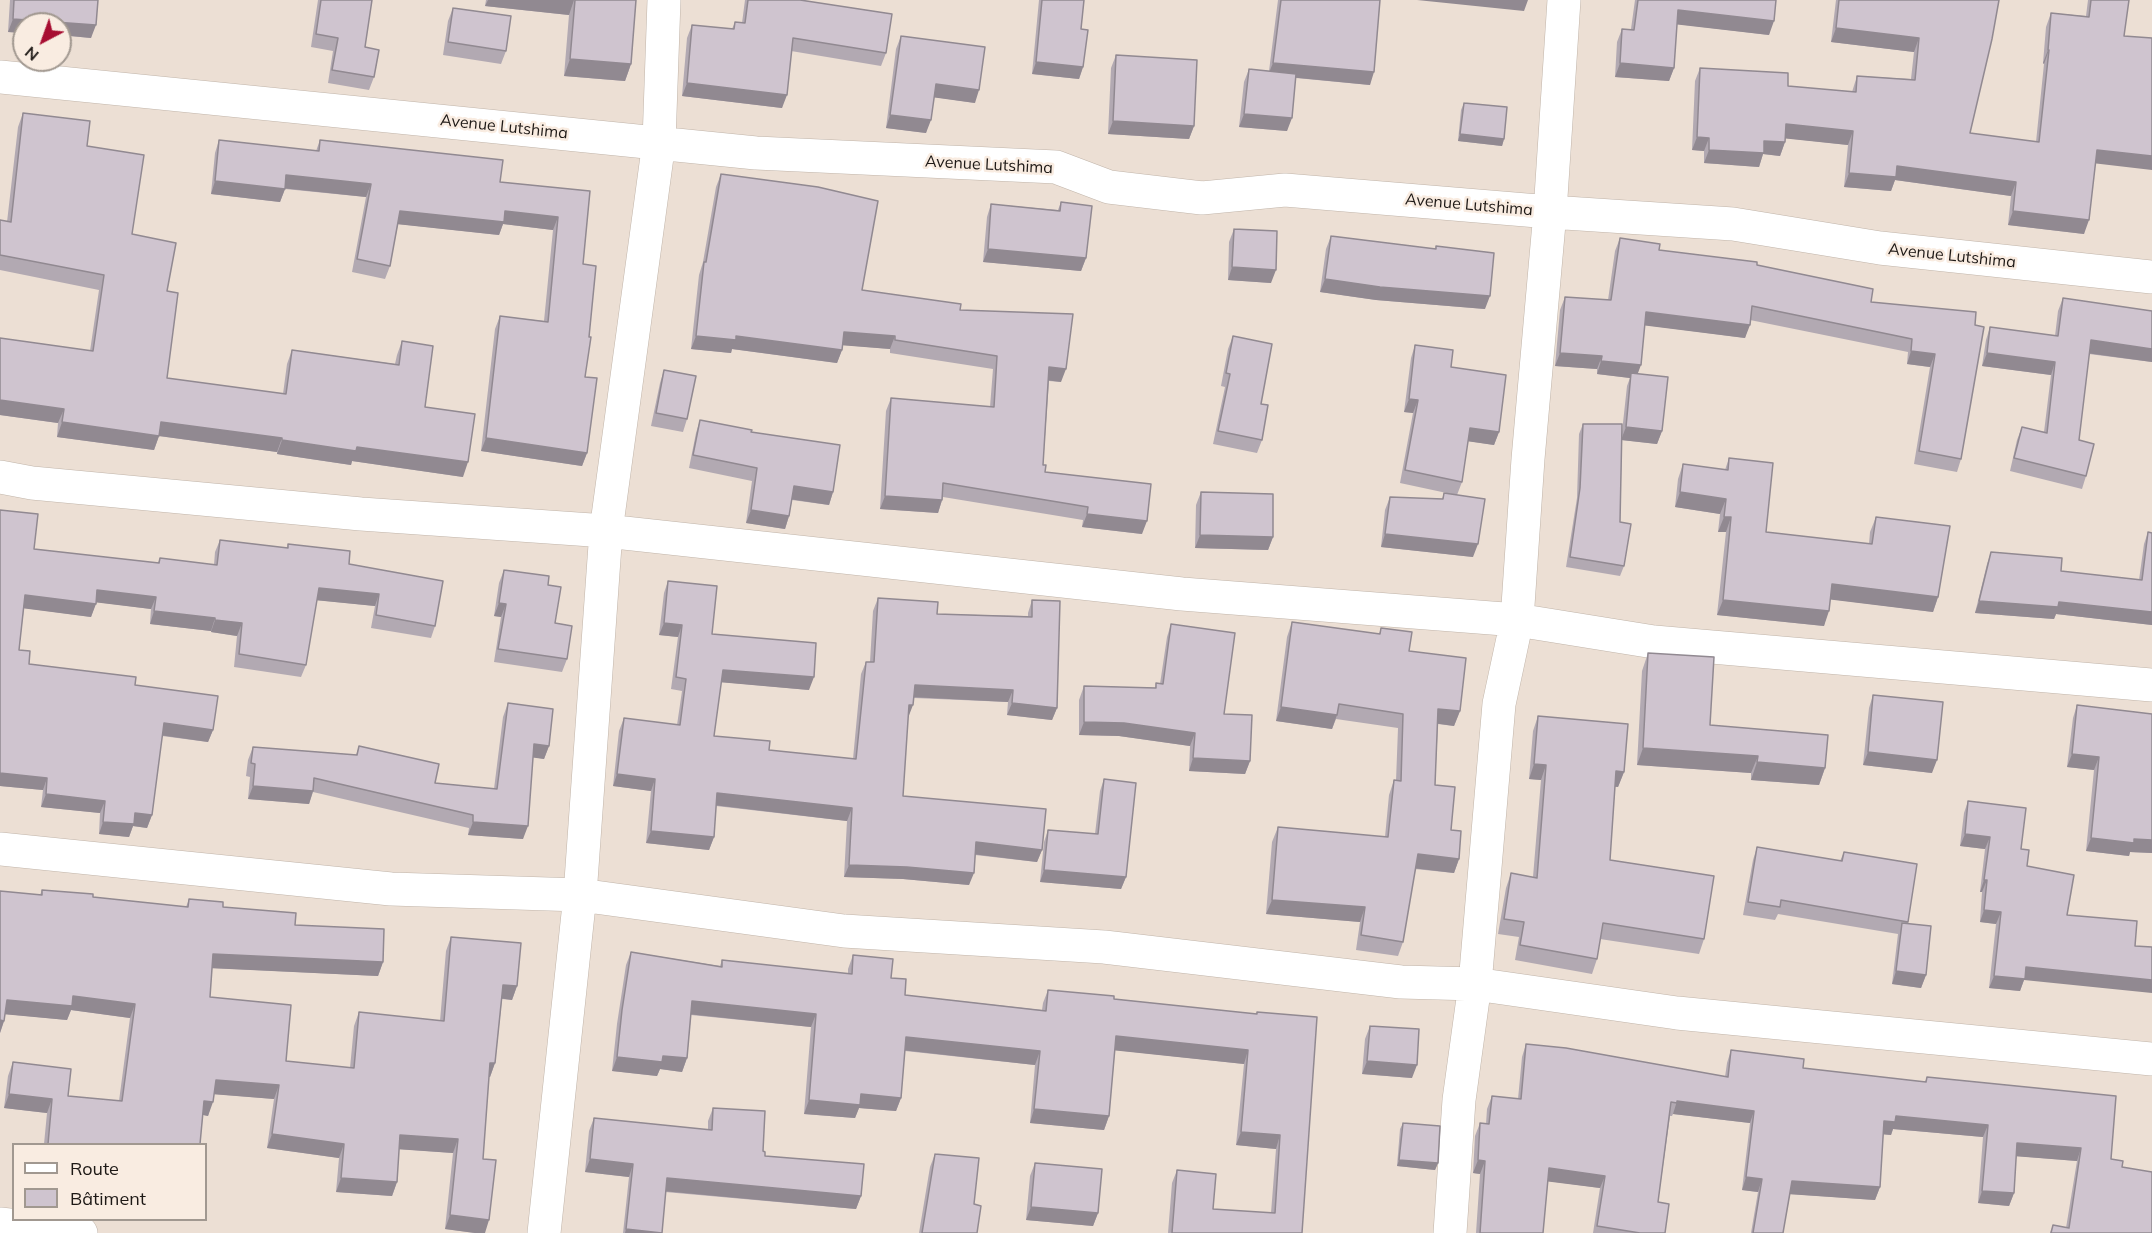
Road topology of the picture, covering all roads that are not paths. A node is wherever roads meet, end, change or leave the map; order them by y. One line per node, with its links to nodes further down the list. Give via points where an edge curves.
1 (664, 0): 4 (street)
2 (1564, 0): 5 (street)
3 (0, 77): 4 (street, Avenue Lutshima)
4 (659, 142): 5 (street, Avenue Lutshima, via 756,153 1056,167 1109,187 1202,198 1285,190); 8 (street)
5 (1550, 212): 6 (street, Avenue Lutshima, via 1733,224 1880,248); 9 (street)
6 (2152, 277)
7 (0, 477): 8 (street, via 350,513)
8 (606, 531): 9 (street, via 1182,594); 12 (street)
9 (1517, 620): 10 (street, via 1654,642); 13 (street, via 1499,704)
10 (2152, 685)
11 (0, 849): 12 (street, via 391,889)
12 (580, 895): 13 (street, via 844,931 1104,947 1401,982); 17 (street)
13 (1475, 984): 14 (street, via 1677,1013); 18 (street, via 1459,1100)
14 (2152, 1059)
15 (0, 1224): 16 (street)
16 (81, 1233)
17 (544, 1233)
18 (1450, 1233)

